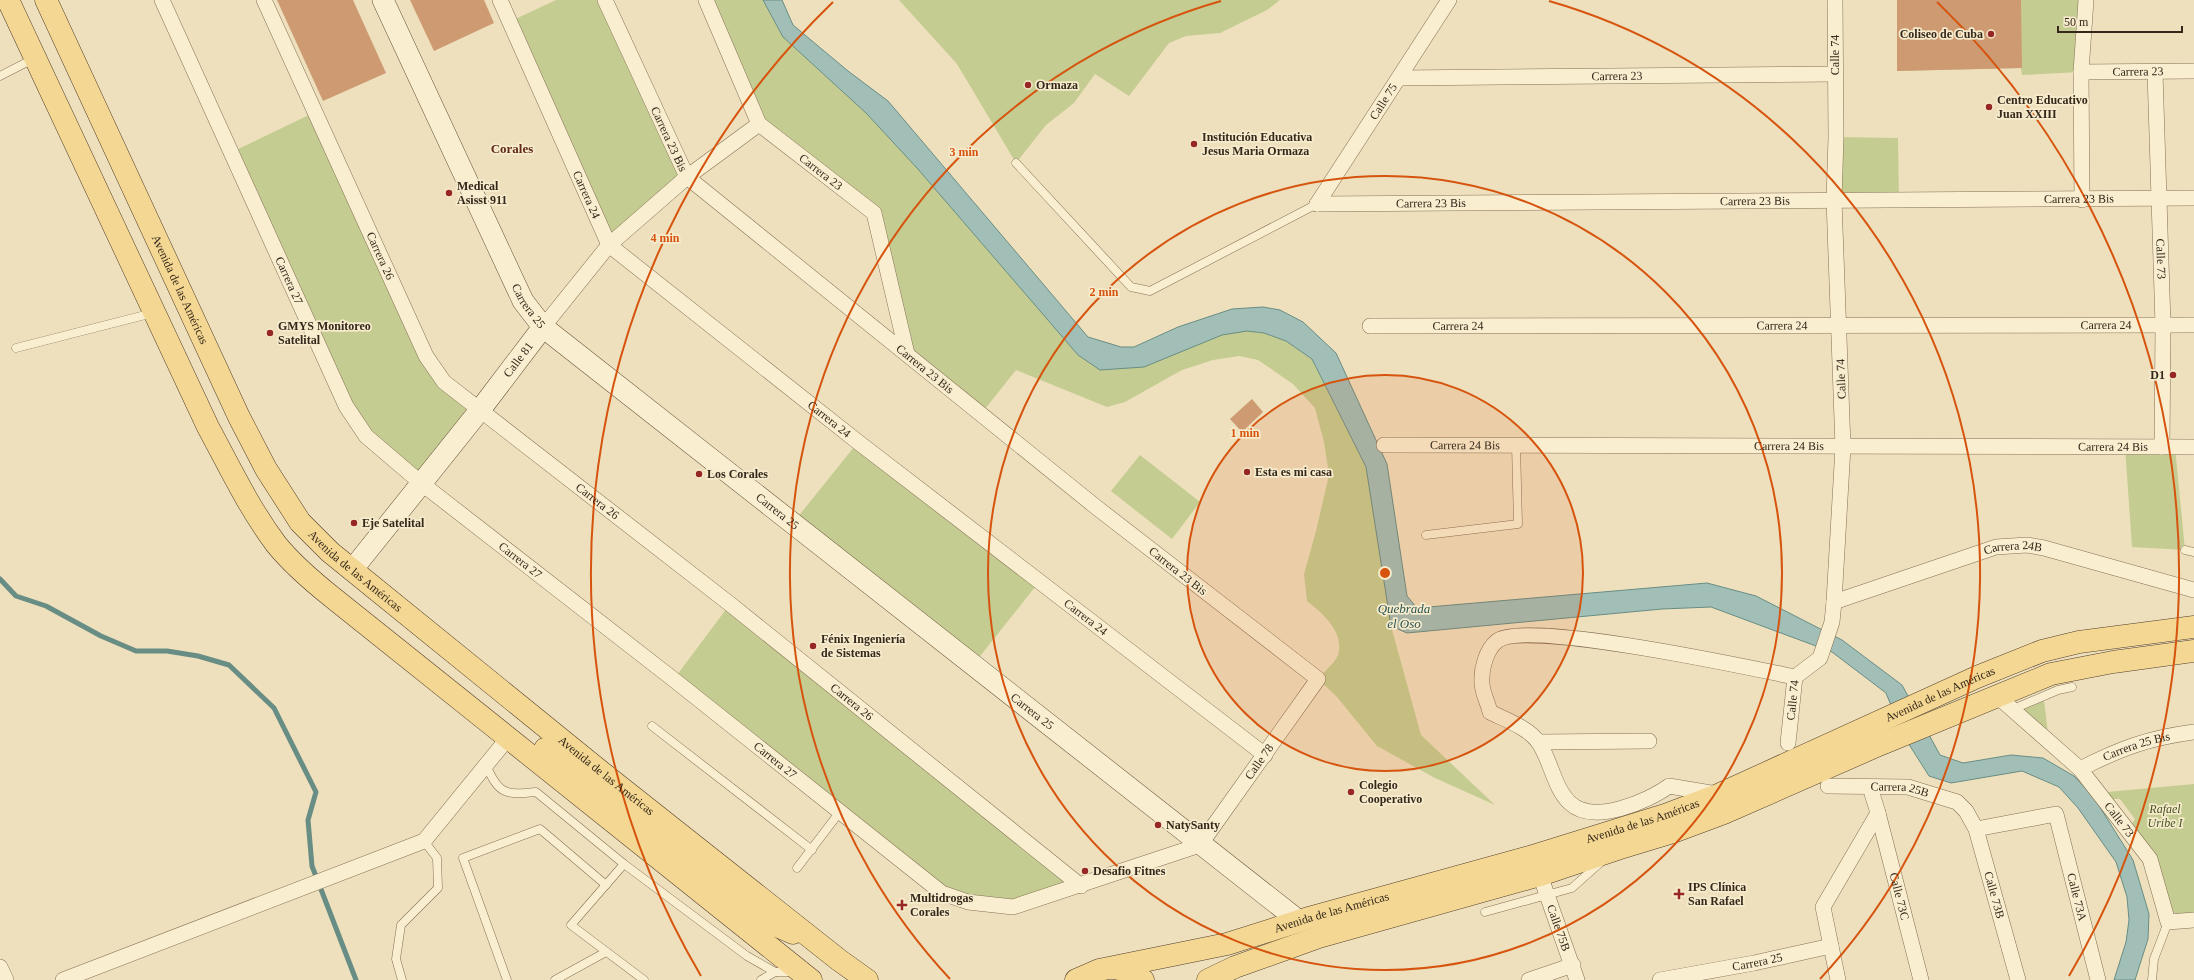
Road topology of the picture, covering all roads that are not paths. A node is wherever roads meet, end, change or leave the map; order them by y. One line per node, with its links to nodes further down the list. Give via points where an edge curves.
1 (8, 0): 12 (main road)
2 (46, 0): 46 (main road, Avenida de las Américas, via 239,417 266,469 300,522)
3 (162, 0): 42 (street, Carrera 27, via 346,406 366,436)
4 (264, 0): 36 (street, Carrera 26, via 426,356 444,382)
5 (383, 0): 33 (street, Carrera 25, via 523,301)
6 (500, 0): 27 (street, Carrera 24)
7 (605, 0): 21 (street, Carrera 23 Bis)
8 (706, 0): 19 (street, Carrera 23)
9 (1449, 0): 18 (street, Calle 75)
10 (1835, 0): 16 (street, Calle 74)
11 (2086, 0): 14 (street)
12 (35, 58): 17 (lane); 28 (main road)
13 (2194, 71): 15 (street, Carrera 23)
14 (2081, 72): 15 (street, Carrera 23); 25 (street)
15 (2155, 72): 22 (street, Calle 73)
16 (1835, 74): 18 (street, Carrera 23); 24 (street, Calle 74)
17 (0, 76)
18 (1400, 78): 26 (street, Calle 75)
19 (759, 124): 21 (street, Calle 81); 35 (street, Carrera 23, via 874,213)
20 (1016, 163): 26 (lane, via 1131,287 1150,291)
21 (687, 177): 27 (street, Calle 81); 35 (street, Carrera 23 Bis)
22 (2158, 198): 23 (street, Carrera 23 Bis); 25 (street, Carrera 23 Bis); 29 (street, Calle 73)
23 (2194, 198)
24 (1834, 200): 25 (street, Carrera 23 Bis); 26 (street, Carrera 23 Bis); 32 (street, Calle 74)
25 (2082, 200)
26 (1317, 204)
27 (609, 245): 33 (street, Calle 81); 62 (street, Carrera 24, via 902,476)
28 (153, 313): 34 (lane); 58 (main road, via 237,482 276,543 314,582)
29 (2163, 325): 30 (street, Carrera 24); 32 (street, Carrera 24); 40 (street, Calle 73)
30 (2194, 325)
31 (1370, 326): 32 (street, Carrera 24)
32 (1839, 326): 39 (street, Calle 74)
33 (542, 327): 36 (street, Calle 81); 73 (street, Carrera 25)
34 (16, 348)
35 (907, 354): 52 (street, Carrera 23 Bis, via 1096,507)
36 (480, 410): 42 (street, Calle 81); 79 (street, Carrera 26, via 730,604)
37 (1384, 445): 38 (street, Carrera 24 Bis)
38 (1516, 446): 39 (street, Carrera 24 Bis); 43 (lane, via 1518,524)
39 (1843, 447): 40 (street, Carrera 24 Bis); 48 (street, Calle 74)
40 (2162, 447): 41 (street, Carrera 24 Bis)
41 (2194, 447)
42 (421, 484): 46 (street, Calle 81); 69 (street, Carrera 27, via 674,679)
43 (1426, 535)
44 (2185, 550): 45 (lane)
45 (2194, 552)
46 (352, 570): 84 (main road, Avenida de las Américas)
47 (2194, 590): 48 (street, Carrera 24B, via 2044,548 2013,545 1996,548)
48 (1834, 602): 51 (street, Calle 74, via 1832,622 1820,658)
49 (2194, 627): 57 (main road, Avenida de las Américas, via 2093,640 2042,651 1934,696)
50 (2194, 651): 54 (main road, Avenida de las Américas, via 2085,666 2051,674)
51 (1795, 677): 60 (street, via 1610,641 1521,634 1498,640 1487,653 1482,683 1490,712 1524,730); 61 (street, Calle 74)
52 (1318, 679): 62 (street, Calle 78)
53 (2072, 687): 54 (lane)
54 (2003, 702): 57 (main road, Avenida de las Américas); 64 (street, Calle 73)
55 (652, 726): 74 (lane)
56 (2194, 732): 64 (street, Carrera 25 Bis, via 2160,737 2117,750)
57 (1876, 735): 67 (main road, Avenida de las Américas); 78 (main road, Avenida de las Américas, via 1724,813 1617,849)
58 (508, 738): 63 (street); 84 (main road, via 541,746 761,919); 91 (main road)
59 (1649, 741): 60 (street)
60 (1539, 742): 67 (street, via 1559,786 1570,803 1589,813 1638,803 1669,786)
61 (1788, 743)
62 (1264, 755): 73 (street, Calle 78)
63 (486, 765): 72 (street); 75 (lane, via 501,789 519,794 536,792)
64 (2080, 768): 83 (street, Calle 73, via 2150,859)
65 (1828, 786): 66 (street, Carrera 25B)
66 (1870, 787): 68 (street, Carrera 25B, via 1908,787 1957,802); 70 (street, Calle 73C)
67 (1718, 794): 82 (main road, Avenida de las Américas, via 1665,816 1547,852)
68 (1966, 811): 71 (street, Calle 73B)
69 (840, 813): 74 (lane); 79 (street, Carrera 27, via 942,893 965,901 1013,907)
70 (1878, 813): 85 (street, via 1823,907); 107 (street, Calle 73C)
71 (1976, 830): 108 (street, Calle 73B); 109 (street, Calle 73A, via 2056,814)
72 (424, 840): 93 (street); 94 (lane, via 437,858 438,888 401,925 396,959)
73 (1200, 845): 79 (street, Carrera 27); 82 (street, Carrera 25)
74 (812, 850): 76 (lane)
75 (624, 864): 77 (lane); 90 (lane, via 747,956)
76 (796, 868)
77 (606, 885): 86 (lane, via 571,926); 95 (lane, via 540,829 463,858)
78 (1544, 885): 80 (lane); 87 (street, Calle 75B); 102 (main road, Avenida de las Américas, via 1319,936 1235,967)
79 (1081, 886)
80 (1485, 912)
81 (2194, 920): 83 (street)
82 (1299, 921): 89 (main road, Avenida de las Américas, via 1220,946)
83 (2168, 922): 110 (lane, via 2154,959)
84 (818, 944): 99 (main road, Avenida de las Américas)
85 (1831, 946): 105 (street, Carrera 25); 106 (street)
86 (606, 952): 96 (lane); 97 (lane)
87 (1573, 965): 103 (street); 104 (street, Calle 75B)
88 (0, 967): 92 (street)
89 (1110, 968): 100 (main road, Avenida de las Américas); 101 (main road, via 1125,970)
90 (775, 972): 91 (lane); 98 (lane)
91 (806, 976)
92 (6, 980)
93 (63, 980)
94 (402, 980)
95 (507, 980)
96 (555, 980)
97 (644, 980)
98 (761, 980)
99 (867, 980)
100 (1076, 980)
101 (1143, 980)
102 (1208, 980)
103 (1529, 980)
104 (1577, 980)
105 (1660, 980)
106 (1838, 980)
107 (1921, 980)
108 (2018, 980)
109 (2098, 980)
110 (2152, 980)

